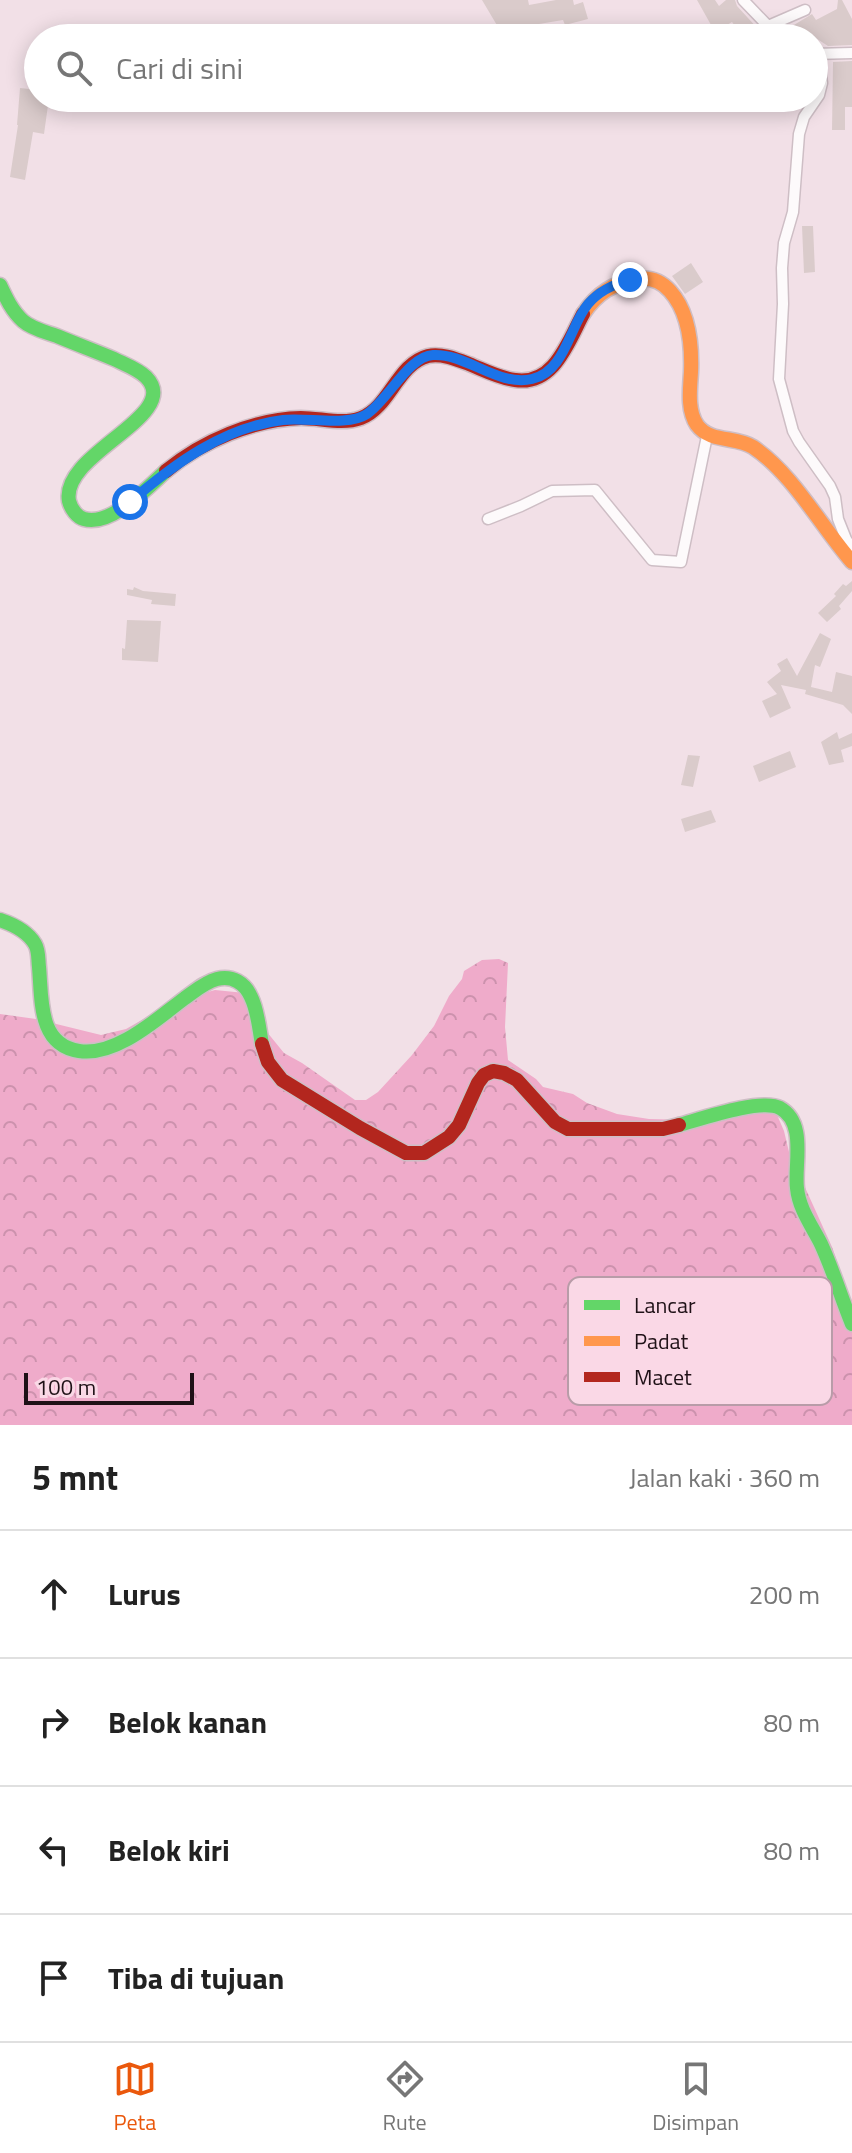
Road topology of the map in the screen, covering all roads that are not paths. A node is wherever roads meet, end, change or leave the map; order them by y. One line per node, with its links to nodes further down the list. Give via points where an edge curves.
1 (743, 0): 3 (street)
2 (805, 10): 4 (street)
3 (766, 24)
4 (773, 24)
5 (852, 53): 6 (street)
6 (828, 54)
7 (807, 112): 11 (street, via 799,134 793,212 784,243 779,379 793,431 830,486)
8 (0, 285): 9 (street, via 19,319 129,367 151,386 147,411 92,456 73,481 69,501 80,518 89,521 112,514 178,462 227,436 282,420 342,421 366,415 421,357 448,357 514,380 544,375 587,304 604,289 643,278 670,290 681,305 692,363 691,411)
9 (707, 436): 10 (street, via 681,562 652,560 595,490 552,491); 12 (street, via 743,441 766,457)
10 (488, 519)
11 (852, 549)
12 (852, 562)
13 (0, 920): 14 (street, via 36,946 45,1022 56,1043 79,1052 118,1044 209,982 237,980 249,992 264,1053 282,1080 409,1154 430,1151 455,1131 474,1085 496,1072 517,1080 568,1129 663,1129 757,1105 779,1107 795,1129 799,1199)
14 (852, 1324)

